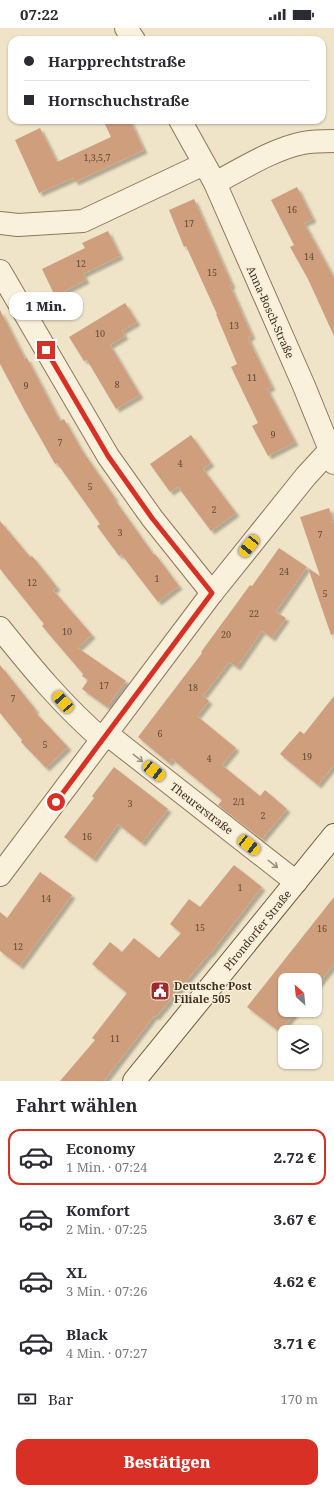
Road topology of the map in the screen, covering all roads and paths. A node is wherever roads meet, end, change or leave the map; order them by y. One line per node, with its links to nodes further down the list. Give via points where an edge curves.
1 (182, 124): 3 (street, Anna-Bosch-Straße)
2 (334, 141): 4 (street, via 303,143 291,147 267,156)
3 (204, 164): 4 (street, Anna-Bosch-Straße); 5 (street, via 83,221 18,225)
4 (215, 183): 7 (street, Anna-Bosch-Straße)
5 (0, 223)
6 (0, 271): 8 (street, via 108,456 152,518)
7 (332, 456): 8 (street, via 306,476)
8 (212, 593): 10 (street)
9 (0, 628): 10 (street, Theurerstraße, via 82,722)
10 (105, 737): 12 (street); 13 (street, Theurerstraße, one-way to 13)
11 (334, 835): 13 (street, Pfrondorfer Straße)
12 (0, 875)
13 (296, 882): 14 (street, Pfrondorfer Straße)
14 (134, 1081)

